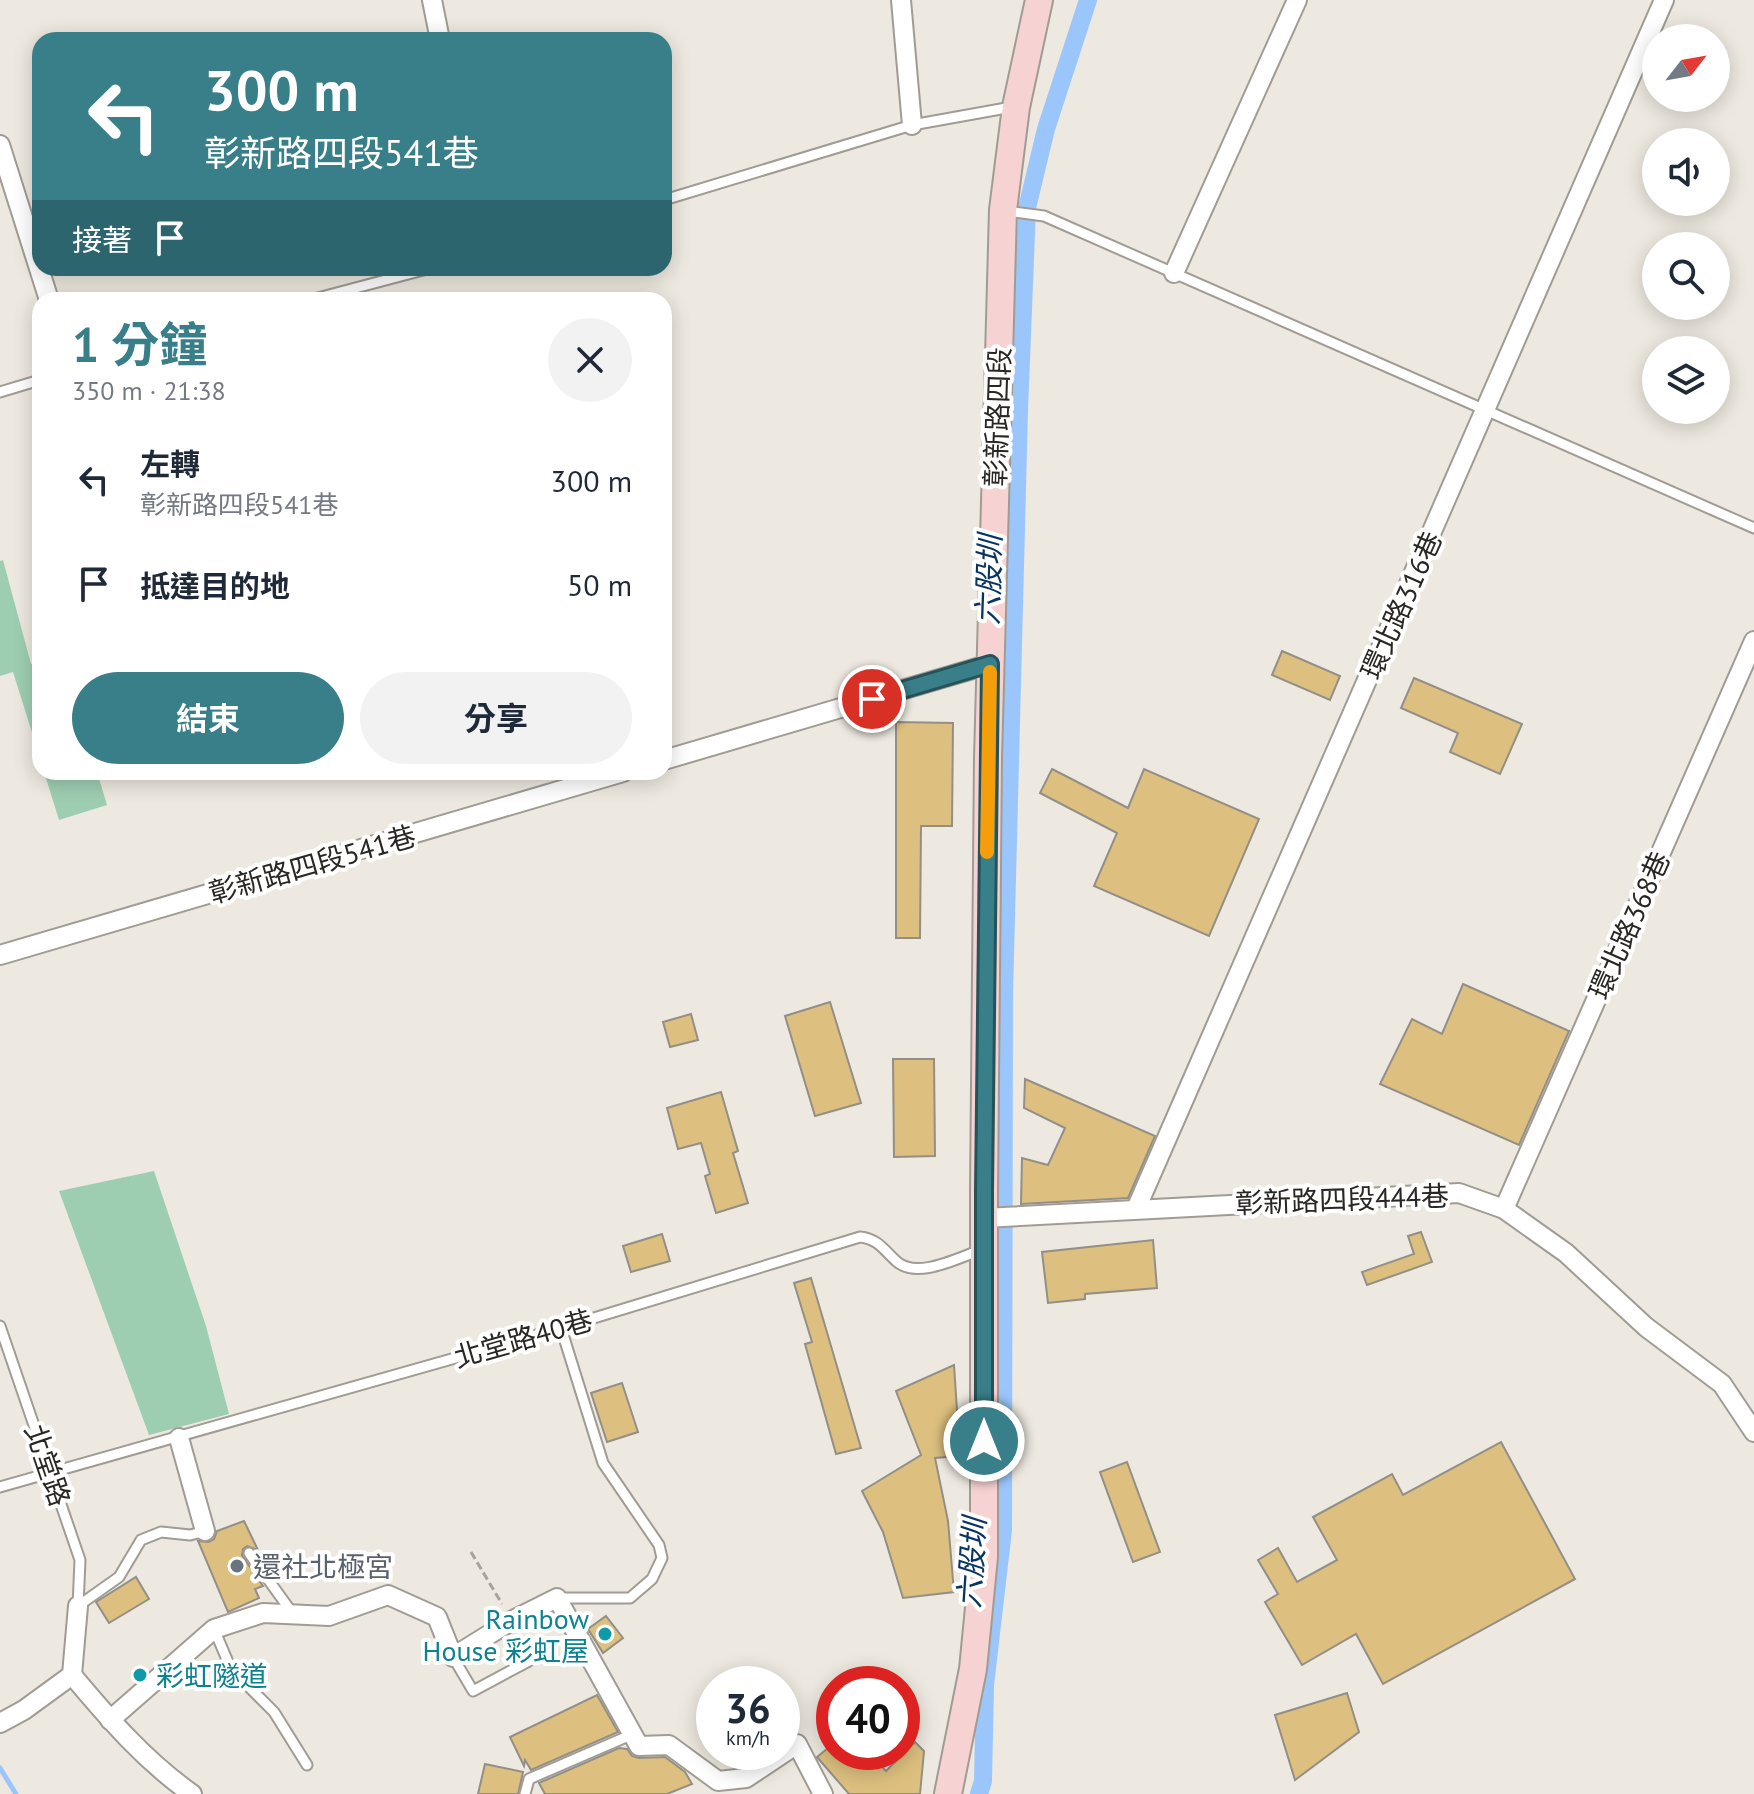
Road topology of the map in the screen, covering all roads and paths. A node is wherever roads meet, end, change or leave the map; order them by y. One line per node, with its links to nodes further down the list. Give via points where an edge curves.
1 (432, 0): 6 (street)
2 (901, 0): 8 (street)
3 (1039, 0): 7 (street, 彰新路四段)
4 (1297, 0): 13 (street)
5 (1664, 0): 18 (street, 環北路316巷)
6 (438, 32)
7 (1016, 107): 8 (lane); 11 (street, 彰新路四段)
8 (912, 125): 10 (lane)
9 (0, 145): 12 (street)
10 (672, 198)
11 (1014, 212): 13 (lane, via 1044,216); 21 (street, 彰新路四段)
12 (32, 246)
13 (1174, 273): 18 (lane)
14 (401, 276): 15 (lane)
15 (340, 292)
16 (32, 382): 17 (lane)
17 (0, 392)
18 (1486, 410): 19 (lane); 25 (street, 環北路316巷)
19 (1754, 528)
20 (1754, 641): 26 (street, 環北路368巷)
21 (990, 664): 22 (street); 27 (street, 彰新路四段)
22 (672, 758)
23 (596, 780): 24 (street, 彰新路四段541巷)
24 (0, 955)
25 (1136, 1209): 26 (street, 彰新路四段444巷, via 1459,1193); 27 (street, 彰新路四段444巷)
26 (1504, 1209): 31 (street, 彰新路四段444巷, via 1566,1253 1646,1327 1722,1384)
27 (985, 1218): 28 (street, 彰新路四段)
28 (985, 1249): 30 (lane, 北堂路40巷, via 910,1270 875,1239 860,1237); 53 (street, 彰新路四段, via 984,1557 973,1669)
29 (0, 1326): 33 (lane, 北堂路)
30 (561, 1328): 32 (lane, 北堂路40巷); 38 (lane, via 603,1463 659,1545 662,1558 652,1579 630,1598)
31 (1754, 1432)
32 (179, 1438): 33 (lane, 北堂路40巷); 35 (street)
33 (50, 1471): 34 (lane, 北堂路40巷); 39 (lane, 北堂路, via 80,1560)
34 (0, 1487)
35 (209, 1532): 39 (lane, via 161,1532 141,1540 119,1577)
36 (471, 1552): 41 (path)
37 (249, 1553): 40 (lane)
38 (557, 1598): 41 (street); 48 (street)
39 (78, 1606): 45 (street)
40 (293, 1614): 42 (street, via 263,1613); 43 (street, via 329,1616 388,1595 437,1617)
41 (511, 1621): 43 (street)
42 (214, 1629): 46 (street); 49 (lane, via 231,1669 274,1712)
43 (453, 1657): 44 (lane, via 473,1691)
44 (529, 1661)
45 (72, 1675): 46 (street); 47 (street)
46 (110, 1720): 50 (street, via 159,1770)
47 (0, 1723)
48 (633, 1734): 51 (lane, via 529,1779); 52 (street, via 639,1746 669,1745 718,1781 746,1778 797,1744)
49 (307, 1765)
50 (192, 1794)
51 (525, 1794)
52 (823, 1794)
53 (948, 1794)

